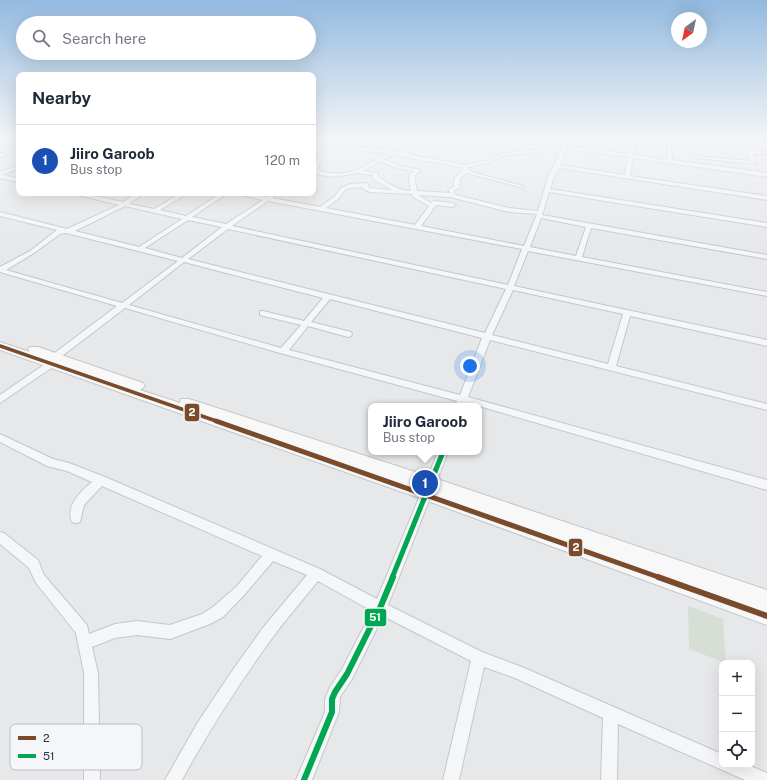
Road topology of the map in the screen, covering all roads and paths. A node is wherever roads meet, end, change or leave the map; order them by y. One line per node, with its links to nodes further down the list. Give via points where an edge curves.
1 (323, 173): 2 (street, via 331,176)
2 (345, 173)
3 (372, 173): 16 (street, via 376,174 375,178)
4 (414, 173): 17 (street, via 412,181)
5 (461, 173): 18 (street, via 457,178 457,187 451,190 454,194)
6 (479, 173): 14 (street)
7 (553, 173): 15 (street)
8 (609, 173): 12 (street)
9 (756, 173): 11 (street)
10 (0, 175): 13 (street)
11 (767, 175)
12 (627, 176): 25 (street)
13 (16, 179)
14 (521, 187)
15 (547, 190): 33 (street); 35 (street)
16 (398, 192): 17 (street); 30 (street, via 370,190 365,188 366,185 350,186)
17 (415, 194): 18 (street); 28 (street)
18 (450, 195): 33 (street)
19 (87, 196): 27 (street)
20 (136, 196): 27 (street)
21 (180, 196): 31 (street)
22 (220, 196): 34 (street)
23 (251, 196): 26 (street)
24 (271, 196): 26 (street)
25 (767, 198)
26 (266, 199): 30 (street); 36 (street)
27 (123, 205): 31 (street); 39 (street)
28 (431, 205): 29 (street); 38 (street)
29 (452, 205)
30 (321, 209): 38 (street)
31 (154, 211): 34 (street)
32 (0, 214): 39 (street)
33 (539, 215): 37 (street); 40 (street)
34 (189, 217): 36 (street); 41 (street)
35 (767, 225)
36 (228, 226): 44 (street); 46 (street)
37 (589, 226): 42 (street); 43 (street)
38 (417, 227): 40 (street)
39 (72, 230): 41 (street); 45 (street, via 58,232 32,252)
40 (525, 248): 43 (street); 46 (street)
41 (140, 249): 44 (street)
42 (767, 256)
43 (578, 258): 47 (street)
44 (182, 260): 48 (street); 49 (street)
45 (0, 270): 49 (street)
46 (511, 286): 50 (street); 54 (street)
47 (767, 294)
48 (328, 297): 52 (street); 54 (street)
49 (126, 304): 58 (street); 59 (street)
50 (626, 312): 56 (street); 60 (street)
51 (263, 313): 52 (street)
52 (306, 322): 53 (street); 58 (street)
53 (348, 334)
54 (488, 337): 60 (street); 62 (street)
55 (0, 338): 59 (main road)
56 (767, 343)
57 (0, 346): 59 (main road)
58 (283, 351): 62 (street)
59 (53, 361): 61 (street); 69 (main road)
60 (611, 367): 63 (street)
61 (0, 400)
62 (462, 403)
63 (767, 406)
64 (482, 408): 68 (street)
65 (0, 438): 67 (street, via 51,463 70,467)
66 (441, 455): 69 (street)
67 (101, 480): 70 (street, via 82,498 75,514); 72 (street)
68 (767, 485)
69 (429, 488): 74 (main road); 75 (street); 76 (main road)
70 (76, 518)
71 (0, 537): 77 (street, via 34,564 40,579 82,630)
72 (271, 554): 73 (street); 77 (street, via 241,590 218,612 205,620 170,632 137,628 115,631)
73 (316, 573): 75 (street); 85 (street, via 241,668)
74 (767, 599)
75 (380, 608): 78 (street); 86 (street, via 347,674 335,692 332,712)
76 (767, 616)
77 (84, 643): 80 (street, via 91,673)
78 (479, 658): 79 (street); 87 (street)
79 (611, 714): 81 (street); 88 (street)
80 (91, 724)
81 (719, 761)
82 (737, 768): 89 (street)
83 (92, 770): 84 (street)
84 (92, 780)
85 (173, 780)
86 (304, 780)
87 (451, 780)
88 (609, 780)
89 (764, 780)

